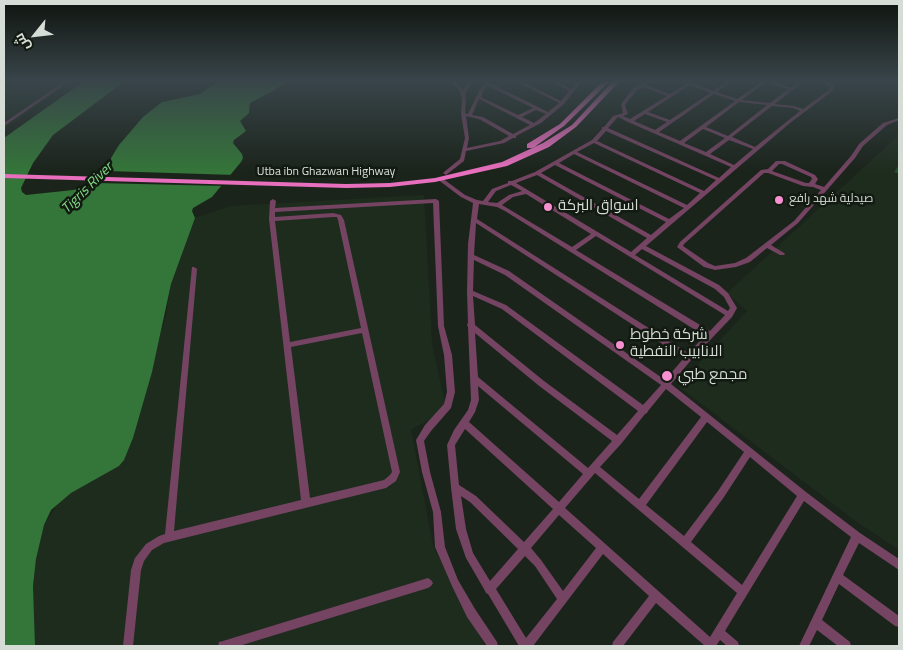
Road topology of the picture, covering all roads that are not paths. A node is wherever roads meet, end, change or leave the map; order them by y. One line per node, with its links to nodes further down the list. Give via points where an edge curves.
1 (24, 111): 22 (street)
2 (507, 111): 18 (street)
3 (530, 111): 18 (street)
4 (543, 111): 16 (street)
5 (552, 111): 16 (street)
6 (577, 111): 41 (highway, Utba ibn Ghazwan Highway, via 541,140 504,157)
7 (588, 111): 41 (highway, Utba ibn Ghazwan Highway, via 574,126 546,145 499,165)
8 (625, 111): 17 (street, via 626,114)
9 (686, 111): 21 (street)
10 (724, 111): 24 (street)
11 (761, 111): 28 (street)
12 (800, 111): 31 (street)
13 (644, 112): 20 (street); 21 (street)
14 (463, 114): 15 (street); 32 (street, via 467,138)
15 (470, 114): 27 (street)
16 (549, 114): 23 (street)
17 (619, 116): 20 (street); 25 (street)
18 (519, 117): 23 (street)
19 (899, 119): 46 (street, via 885,124 861,146)
20 (630, 121): 26 (street)
21 (671, 122): 26 (street)
22 (4, 125)
23 (534, 125): 27 (street)
24 (702, 127): 28 (street); 30 (street)
25 (604, 128): 29 (street); 43 (street)
26 (656, 132): 30 (street)
27 (514, 137): 32 (street, via 494,145)
28 (728, 137): 31 (street); 34 (street)
29 (594, 141): 33 (street); 48 (street)
30 (681, 143): 34 (street)
31 (756, 149): 36 (street)
32 (465, 150): 41 (street, via 462,160)
33 (575, 153): 35 (street); 53 (street)
34 (707, 154): 36 (street)
35 (555, 163): 39 (street); 56 (street)
36 (735, 167): 43 (street)
37 (4, 171): 42 (highway, Utba ibn Ghazwan Highway, via 347,181)
38 (769, 171): 45 (street, via 805,185); 45 (street, via 778,162 783,162 810,174); 60 (street, via 763,171 680,246 706,265 718,268 744,262)
39 (537, 173): 44 (street); 58 (street)
40 (4, 176): 42 (highway, Utba ibn Ghazwan Highway, via 346,186 390,185)
41 (443, 176): 42 (highway, Utba ibn Ghazwan Highway); 50 (street, via 456,192)
42 (428, 179)
43 (720, 180): 48 (street)
44 (510, 182): 47 (street); 51 (street, via 494,190)
45 (813, 182): 46 (street)
46 (826, 187): 60 (street, via 796,222)
47 (526, 192): 52 (street, via 511,196); 57 (street)
48 (704, 193): 53 (street)
49 (273, 201): 54 (street)
50 (476, 202): 51 (street); 55 (street)
51 (486, 203): 52 (street)
52 (498, 205): 61 (street)
53 (687, 207): 56 (street)
54 (272, 215): 69 (street, via 339,216); 71 (street); 103 (street, via 436,201 441,326 449,360 451,392 448,406 420,440 437,512 440,547 471,613)
55 (475, 220): 64 (street); 72 (street)
56 (670, 222): 58 (street)
57 (595, 234): 61 (street); 63 (street)
58 (651, 238): 59 (street)
59 (642, 246): 63 (street); 67 (street, via 717,287 734,308)
60 (768, 246): 62 (street)
61 (573, 249): 70 (street)
62 (782, 254)
63 (631, 255): 67 (street)
64 (471, 256): 66 (street); 74 (street, via 507,273)
65 (194, 268): 87 (street)
66 (470, 292): 68 (street); 75 (street, via 504,307)
67 (730, 314): 70 (street)
68 (470, 325): 73 (street); 78 (street)
69 (364, 330): 71 (street); 83 (street, via 396,472 386,484)
70 (710, 335): 72 (street)
71 (288, 346): 83 (street)
72 (689, 357): 74 (street)
73 (474, 378): 77 (street, via 475,400); 80 (street)
74 (667, 385): 75 (street); 76 (street)
75 (644, 411): 78 (street)
76 (706, 417): 79 (street); 84 (street)
77 (464, 423): 81 (street, via 451,445); 85 (street)
78 (618, 442): 80 (street)
79 (748, 453): 82 (street); 88 (street)
80 (592, 471): 84 (street); 85 (street)
81 (455, 487): 90 (street, via 473,499); 94 (street, via 461,530 469,555)
82 (802, 495): 86 (street); 95 (street)
83 (306, 503): 87 (street)
84 (640, 505): 88 (street)
85 (560, 508): 89 (street); 90 (street)
86 (856, 536): 91 (street); 92 (street)
87 (169, 537): 101 (street, via 149,546 140,558)
88 (685, 542): 95 (street)
89 (603, 547): 96 (street); 97 (street)
90 (525, 548): 94 (street); 97 (street)
91 (899, 565)
92 (838, 576): 98 (street); 99 (street)
93 (428, 583): 102 (street)
94 (489, 590): 104 (street)
95 (744, 592): 100 (street)
96 (656, 595): 105 (street); 106 (street)
97 (563, 600): 104 (street)
98 (816, 622): 108 (street); 109 (street)
99 (899, 622)
100 (719, 632): 106 (street); 107 (street)
101 (128, 646)
102 (223, 646)
103 (493, 646)
104 (526, 646)
105 (617, 646)
106 (711, 646)
107 (734, 646)
108 (804, 646)
109 (846, 646)

